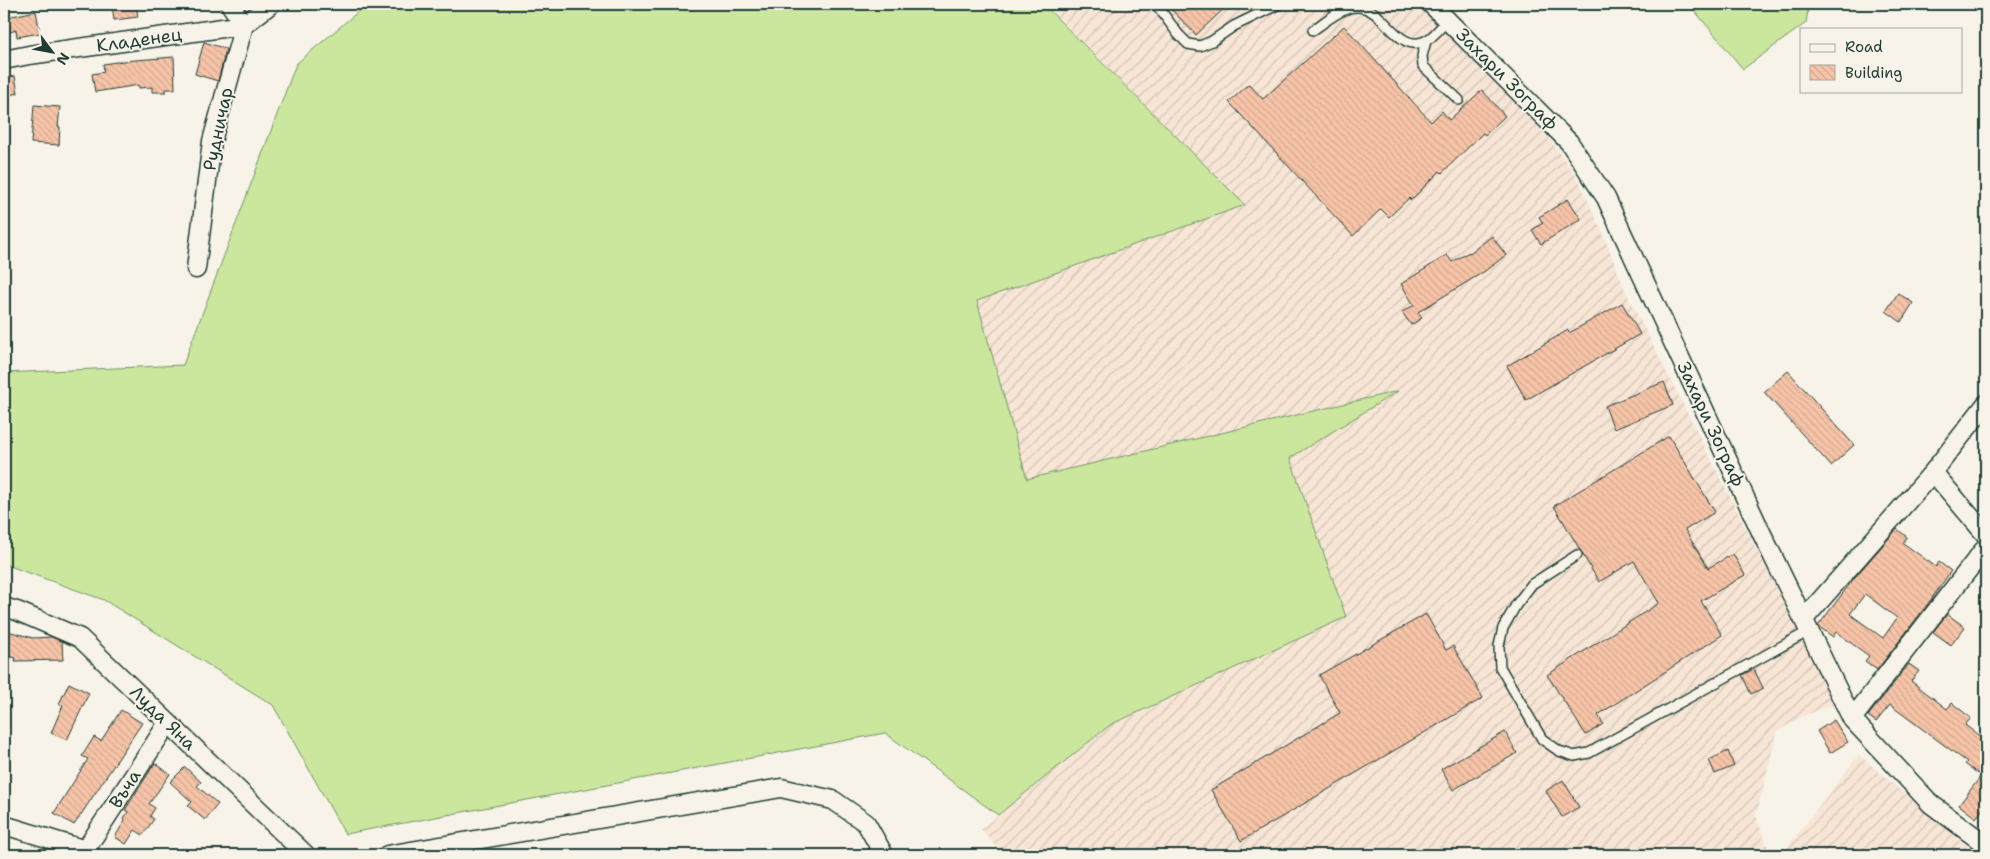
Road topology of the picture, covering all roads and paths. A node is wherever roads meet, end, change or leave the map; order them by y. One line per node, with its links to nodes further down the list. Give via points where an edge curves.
1 (230, 4): 7 (street)
2 (271, 4): 7 (street)
3 (1156, 4): 4 (lane, via 1188,44 1200,46)
4 (1279, 4)
5 (1431, 4): 6 (street, Захари Зограф)
6 (1448, 20): 9 (lane); 19 (street, Захари Зограф, via 1569,142 1606,198)
7 (244, 25): 10 (street, Кладенец); 12 (street, Рудничар, via 212,140)
8 (1313, 30): 9 (lane, via 1348,8 1358,6 1377,14 1400,38 1418,43)
9 (1426, 41): 11 (lane, via 1423,66)
10 (4, 60)
11 (1459, 100)
12 (196, 269)
13 (1986, 404): 14 (street)
14 (1933, 472): 15 (street); 19 (street)
15 (1986, 535)
16 (1986, 547): 20 (street)
17 (1577, 555): 19 (lane, via 1532,584 1503,628 1499,646 1500,667 1542,739 1559,751 1574,756 1589,753)
18 (4, 607): 21 (street, Луда Яна, via 80,638)
19 (1806, 625): 20 (street, Захари Зограф)
20 (1852, 718): 23 (street, Захари Зограф, via 1931,804)
21 (168, 723): 24 (street, Въча); 25 (street, Луда Яна)
22 (4, 824): 24 (street)
23 (1984, 839)
24 (84, 853)
25 (306, 855)
26 (387, 855): 27 (street, via 781,788 833,800 866,823)
27 (884, 855)

